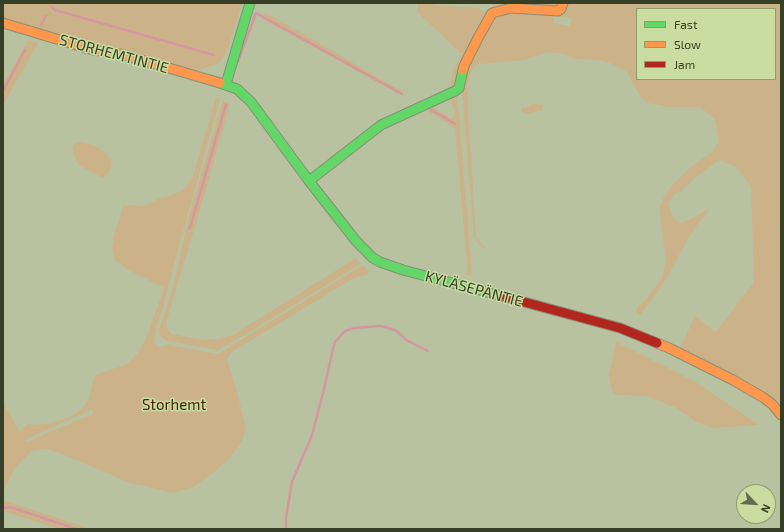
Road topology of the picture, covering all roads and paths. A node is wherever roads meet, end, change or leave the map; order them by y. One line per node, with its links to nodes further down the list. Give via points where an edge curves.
1 (250, 3): 4 (main road)
2 (563, 3): 5 (main road, via 558,11 511,8 492,13 464,66 459,88 381,125)
3 (3, 23): 4 (main road, STORHEMTINTIE, via 93,50 120,54)
4 (226, 84): 5 (main road, KYLÄSEPÄNTIE, via 237,89 251,102)
5 (309, 181): 6 (main road, KYLÄSEPÄNTIE, via 356,241 377,261 620,328 671,349 748,388 772,404)
6 (781, 414)

